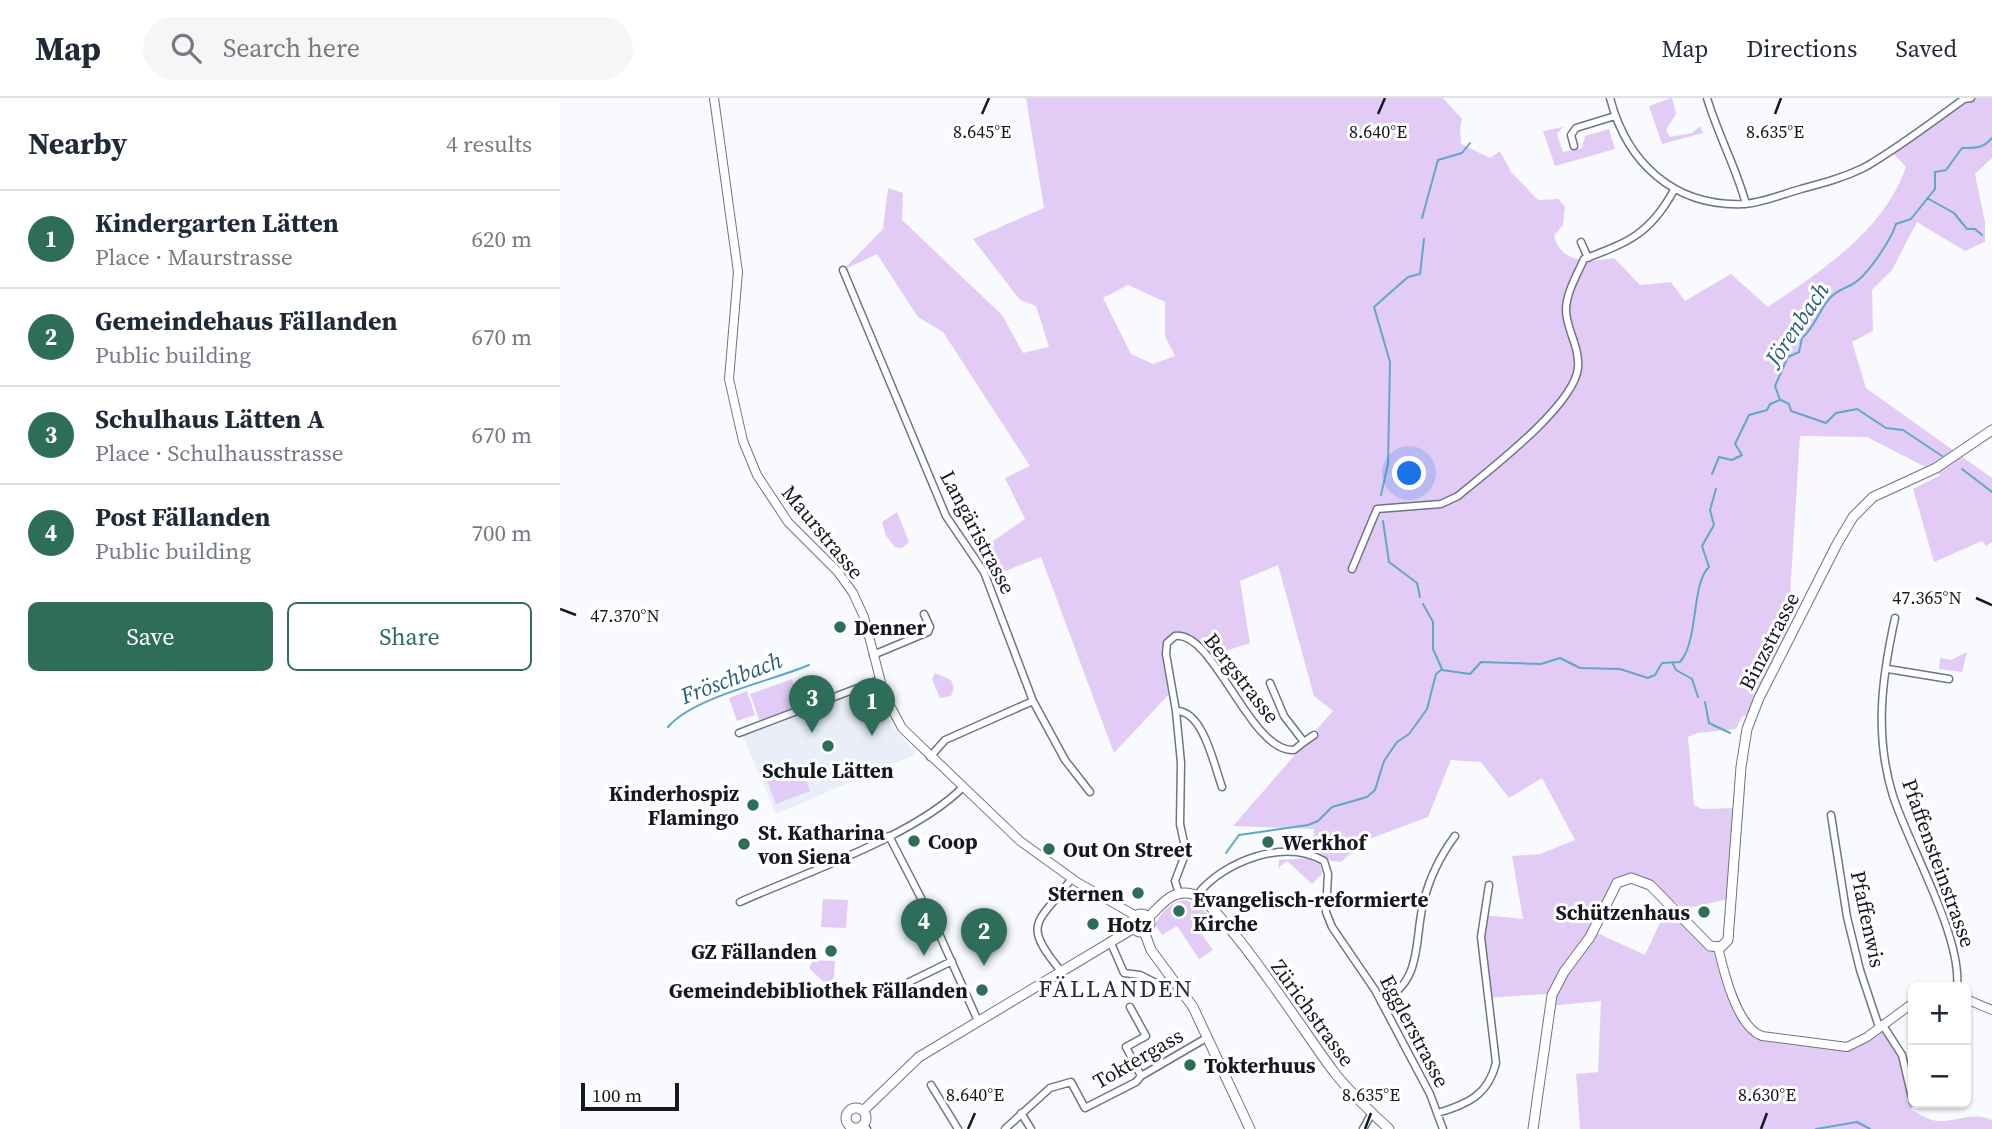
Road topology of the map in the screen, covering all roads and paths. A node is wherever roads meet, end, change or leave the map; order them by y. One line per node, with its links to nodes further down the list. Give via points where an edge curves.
1 (714, 98): 16 (street, Maurstrasse, via 738,272 729,369 740,430 757,475 778,510 853,593)
2 (1610, 98): 5 (street)
3 (1707, 98): 8 (street)
4 (1966, 98): 8 (street, via 1866,166)
5 (1615, 116): 6 (street, via 1576,128 1571,135); 7 (street, via 1635,157)
6 (1574, 146)
7 (1674, 190): 8 (street, via 1705,201); 10 (street, via 1658,218 1630,239)
8 (1746, 204)
9 (1580, 242): 10 (street)
10 (1586, 258): 13 (street, via 1571,286 1566,310 1577,349 1578,369 1572,386 1513,451 1458,496 1441,504 1377,509)
11 (843, 270): 21 (street, Langäristrasse, via 946,516 984,572)
12 (1992, 430): 43 (main road, Binzstrasse, via 1936,468 1874,497 1850,520 1837,544 1747,729 1730,933 1726,944)
13 (1352, 569)
14 (924, 614): 16 (street, via 928,632)
15 (1895, 618): 17 (street, Pfaffensteinstrasse)
16 (873, 655): 19 (street, Maurstrasse)
17 (1888, 669): 18 (street); 47 (street, Pfaffensteinstrasse, via 1881,681 1880,701 1889,783 1955,953)
18 (1949, 679)
19 (879, 680): 23 (street); 26 (street, Maurstrasse, via 902,727)
20 (1270, 682): 25 (street, Bergstrasse, via 1284,716)
21 (1033, 701): 26 (street, via 945,740); 29 (street, Langäristrasse, via 1056,745)
22 (1176, 711): 25 (street, Bergstrasse, via 1166,648 1171,639 1181,635 1207,657 1275,746 1294,750); 27 (street, via 1186,712 1198,722); 35 (street, Bergstrasse, via 1180,824 1186,852 1175,881)
23 (739, 733)
24 (1314, 735): 25 (street)
25 (1304, 742)
26 (930, 757): 28 (street, Maurstrasse)
27 (1222, 786)
28 (963, 787): 31 (street, via 944,806); 33 (street, Maurstrasse, via 1020,841)
29 (1090, 792)
30 (1831, 815): 55 (street, Pfaffenwis, via 1847,917 1860,970)
31 (889, 836): 37 (street); 44 (street)
32 (1455, 836): 50 (street, via 1428,887 1414,969 1397,993)
33 (1072, 878): 38 (street, Maurstrasse); 45 (street, via 1046,910 1037,931 1038,942)
34 (1489, 885): 63 (street, via 1481,937 1496,1063 1485,1090 1473,1100)
35 (1179, 893): 36 (main road); 39 (main road)
36 (1197, 895): 50 (street, Egglerstrasse, via 1248,858 1273,854 1314,856 1324,861 1328,920); 62 (main road, Zürichstrasse, via 1220,917 1335,1073)
37 (740, 902)
38 (1136, 916): 39 (main road); 40 (main road)
39 (1148, 918): 41 (main road, via 1149,927)
40 (1134, 928): 41 (main road); 42 (main road)
41 (1144, 931): 46 (main road, via 1151,950)
42 (1110, 941): 45 (main road); 46 (street, via 1125,973 1160,985)
43 (1718, 947): 55 (street, via 1740,1017 1758,1035 1842,1047 1859,1042); 73 (main road, via 1702,940 1650,885 1629,878 1617,883 1590,937 1552,995)
44 (951, 961): 48 (street); 54 (street)
45 (1061, 971): 54 (main road)
46 (1172, 978): 56 (main road)
47 (1957, 982)
48 (893, 990)
49 (1971, 1001): 53 (street)
50 (1381, 1002): 63 (street, Egglerstrasse)
51 (1908, 1006): 55 (street)
52 (1130, 1007): 57 (street, via 1146,1036 1126,1047)
53 (1992, 1010)
54 (978, 1021): 60 (main road, via 909,1064)
55 (1881, 1025): 58 (street, Pfaffenwis, via 1902,1055)
56 (1208, 1037): 57 (street, Toktergass); 69 (main road)
57 (1141, 1076): 61 (street, Toktergass, via 1085,1108 1072,1082 1050,1088)
58 (1908, 1078)
59 (931, 1085): 66 (street)
60 (863, 1111): 64 (main road, via 850,1110); 65 (main road)
61 (1021, 1113): 67 (street); 68 (street)
62 (1372, 1113): 70 (street); 71 (main road, Zürichstrasse)
63 (1438, 1113): 72 (street, Egglerstrasse)
64 (844, 1126): 65 (main road)
65 (865, 1127)
66 (958, 1129)
67 (1005, 1129)
68 (1031, 1129)
69 (1250, 1129)
70 (1363, 1129)
71 (1389, 1129)
72 (1443, 1129)
73 (1533, 1129)

